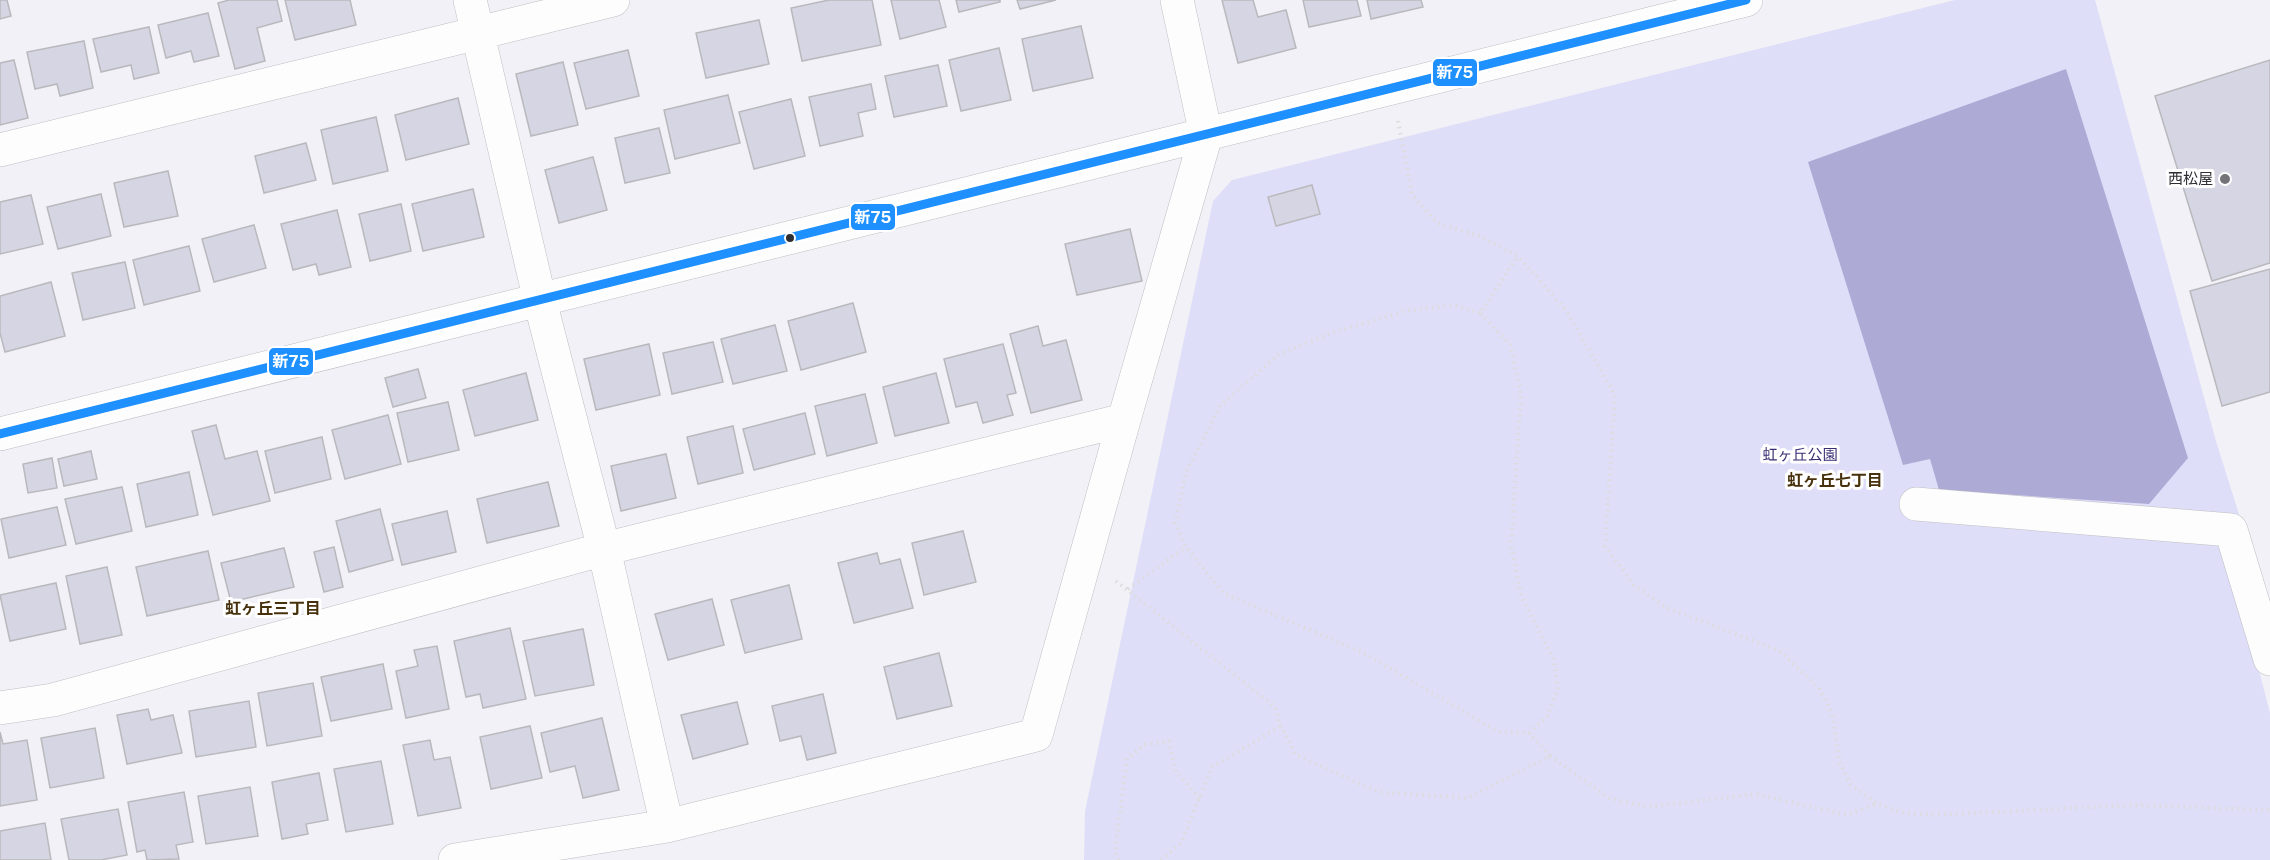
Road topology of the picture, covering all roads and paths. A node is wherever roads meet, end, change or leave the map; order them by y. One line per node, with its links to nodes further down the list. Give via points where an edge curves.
1 (470, 0): 5 (street)
2 (613, 0): 5 (street)
3 (1177, 0): 7 (street)
4 (1746, 0): 6 (street)
5 (478, 34): 8 (street); 10 (street)
6 (1392, 88): 7 (street); 9 (path, via 1412,195 1437,223 1480,236)
7 (1206, 135): 10 (street); 12 (street)
8 (0, 150)
9 (1518, 256): 11 (path); 25 (path, via 1566,310 1615,395 1605,546 1634,585 1665,607 1780,651 1819,688 1832,713 1840,763 1851,785)
10 (540, 301): 13 (street); 16 (street)
11 (1480, 313): 15 (path, via 1454,305 1405,311 1279,354 1220,406 1186,472 1175,523); 22 (path, via 1510,345 1521,396 1511,544 1521,596 1554,660 1558,689 1547,716)
12 (1124, 420): 16 (street); 17 (street)
13 (0, 434)
14 (1916, 504): 19 (street, via 2230,530)
15 (1186, 547): 18 (path); 22 (path, via 1222,593 1362,652 1499,732)
16 (604, 549): 20 (street, via 53,700); 27 (street)
17 (1086, 560): 18 (path); 27 (street, via 1036,735)
18 (1128, 589): 21 (path, via 1275,707)
19 (2270, 659)
20 (0, 708)
21 (1281, 726): 23 (path, via 1296,755 1378,792 1468,798); 24 (path, via 1212,767)
22 (1529, 733): 23 (path)
23 (1550, 756): 25 (path, via 1609,798 1647,807 1756,794 1846,815)
24 (1200, 798): 29 (path, via 1176,772 1169,741 1145,745 1127,758 1114,853); 30 (path, via 1181,843)
25 (1877, 804): 26 (path, via 1904,813 1935,815 2134,805)
26 (2270, 810)
27 (667, 826): 28 (street)
28 (455, 860)
29 (1119, 860)
30 (1161, 860)

